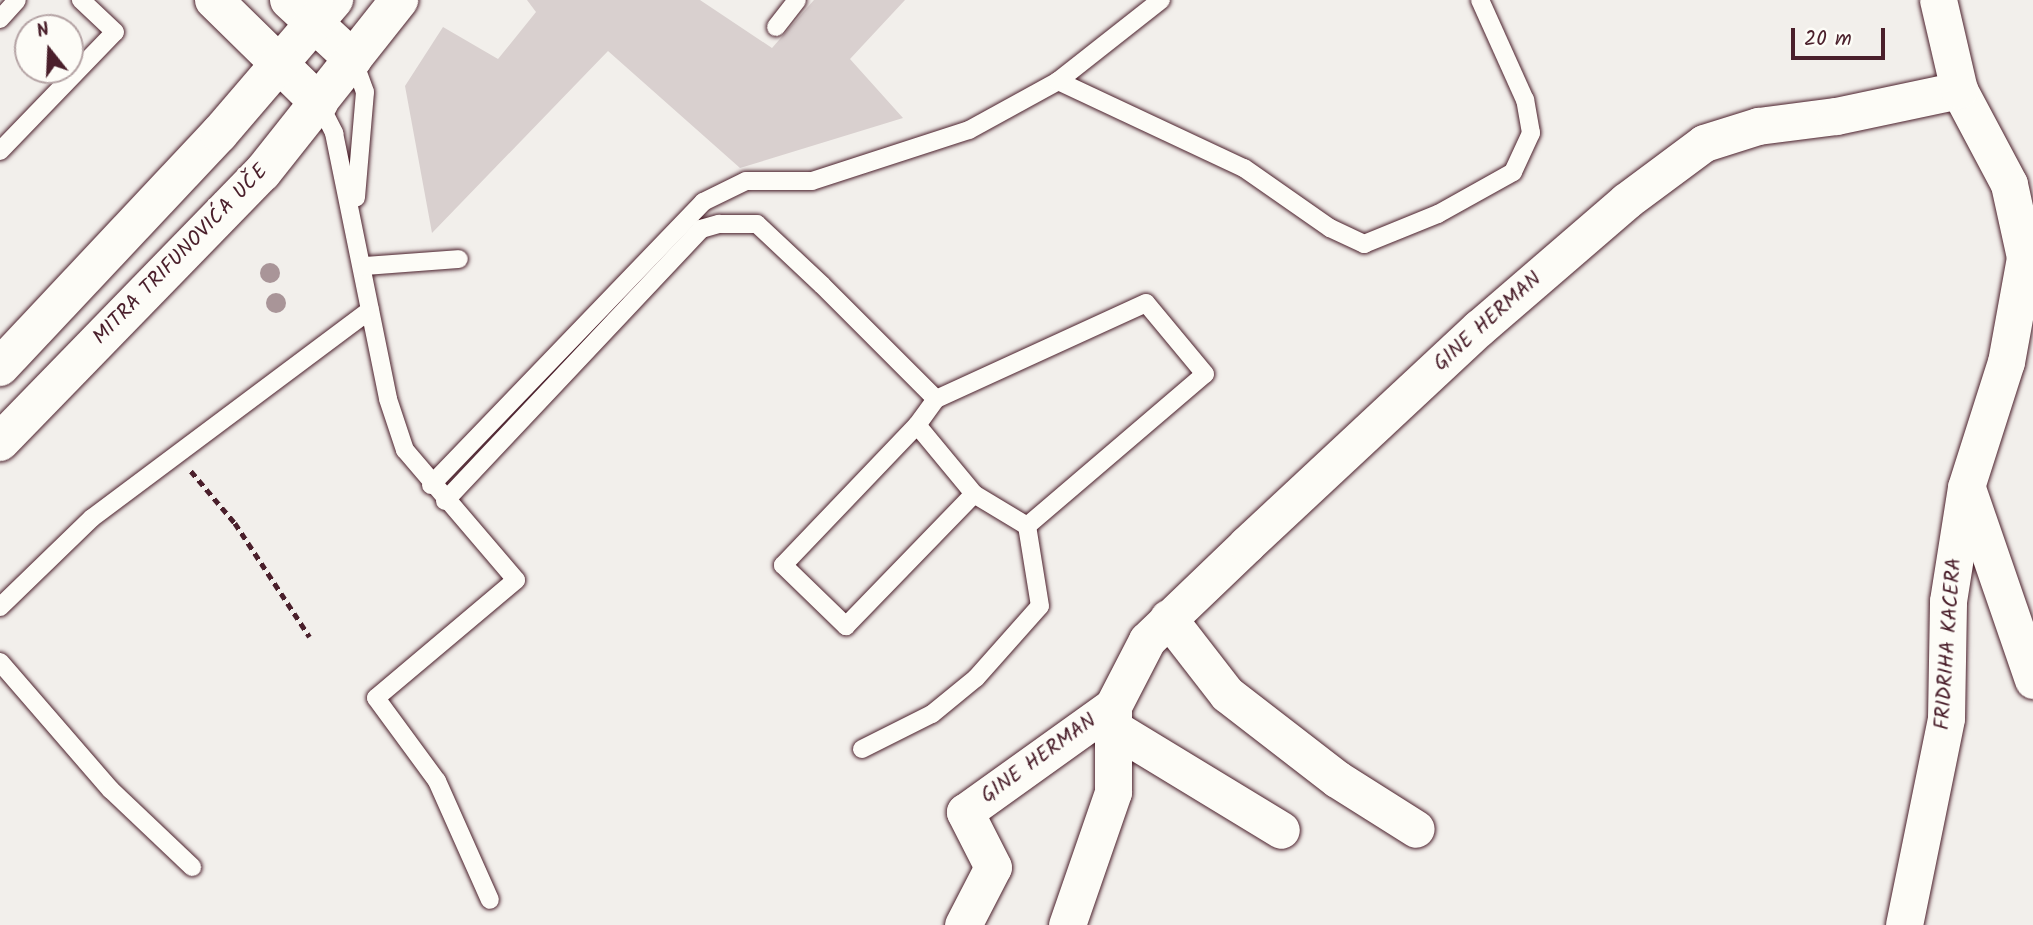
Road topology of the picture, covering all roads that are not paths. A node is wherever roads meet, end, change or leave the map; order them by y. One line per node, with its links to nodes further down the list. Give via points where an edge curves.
1 (17, 0): 10 (lane)
2 (81, 0): 17 (lane, via 115,32)
3 (214, 0): 13 (main road)
4 (399, 0): 12 (main road, MITRA TRIFUNOVIĆA UČE)
5 (797, 0): 11 (lane)
6 (1161, 0): 14 (lane)
7 (1479, 0): 14 (lane, via 1527,111 1531,133 1513,172 1438,214 1364,244 1330,228 1244,168)
8 (1938, 0): 15 (street, FRIDRIHA KACERA)
9 (312, 8): 12 (main road); 13 (main road)
10 (0, 19)
11 (776, 27)
12 (352, 59): 16 (main road, MITRA TRIFUNOVIĆA UČE); 18 (lane, via 365,92)
13 (280, 65): 16 (main road); 22 (main road)
14 (1058, 81): 26 (lane, via 970,130 812,181 746,181 703,202)
15 (1959, 90): 27 (street, FRIDRIHA KACERA, via 2009,184 2025,257 2006,362); 32 (street, GINE HERMAN, via 1836,117 1758,126 1704,143 1626,201 1479,328)
16 (319, 103): 18 (lane, via 334,134); 25 (main road, MITRA TRIFUNOVIĆA UČE, via 262,173)
17 (0, 151)
18 (354, 216): 20 (lane)
19 (459, 259): 20 (lane)
20 (364, 266): 21 (lane)
21 (370, 310): 26 (lane, via 388,398 405,450); 31 (lane, via 92,518)
22 (0, 367)
23 (936, 398): 24 (lane); 29 (lane, via 757,224 719,224 701,229); 30 (lane, via 1146,303 1205,374)
24 (917, 425): 28 (lane); 28 (lane, via 783,565 846,625)
25 (0, 442)
26 (432, 485): 29 (lane)
27 (1966, 487): 34 (street); 43 (street, FRIDRIHA KACERA, via 1948,601 1946,718)
28 (974, 494): 30 (lane)
29 (445, 501): 40 (lane, via 516,580 376,698 437,781)
30 (1027, 526): 36 (lane, via 1040,606 976,678 941,707)
31 (0, 607)
32 (1168, 618): 35 (street, GINE HERMAN, via 1147,640); 37 (street, via 1227,694 1337,779)
33 (0, 662): 39 (lane, via 110,790)
34 (2033, 680)
35 (1114, 718): 38 (street, GINE HERMAN); 41 (street, GINE HERMAN, via 965,812 993,867); 42 (street, GINE HERMAN, via 1113,792)
36 (862, 749)
37 (1416, 829)
38 (1281, 830)
39 (192, 867)
40 (490, 900)
41 (963, 925)
42 (1067, 925)
43 (1904, 925)

